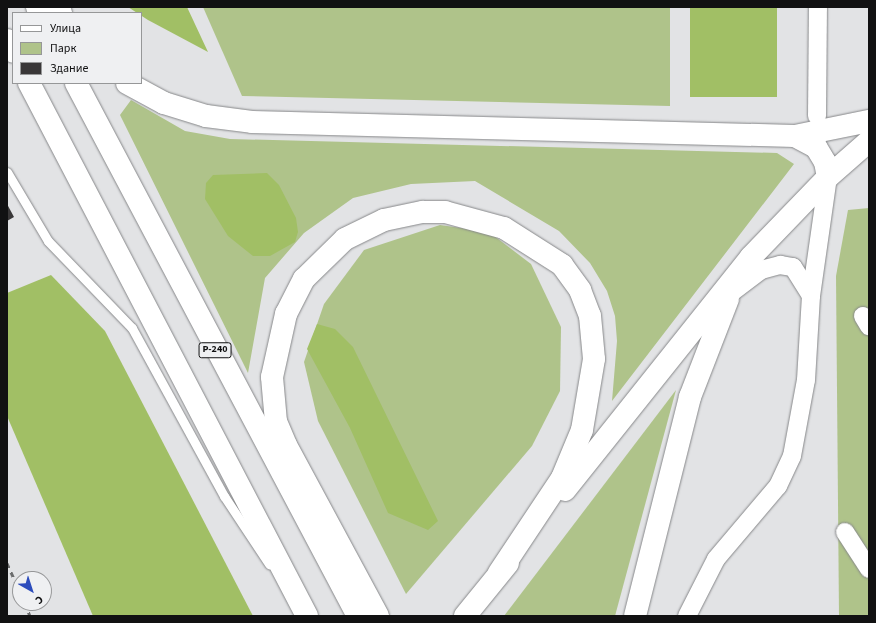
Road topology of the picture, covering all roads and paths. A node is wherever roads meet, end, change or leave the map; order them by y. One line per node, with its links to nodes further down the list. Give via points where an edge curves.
1 (818, 7): 7 (street)
2 (7, 40): 3 (main road)
3 (12, 50)
4 (30, 84): 20 (main road)
5 (77, 84): 21 (main road, Р-240)
6 (129, 84): 9 (main road, via 164,103 206,116 252,122)
7 (817, 116)
8 (869, 121): 9 (main road)
9 (795, 136): 12 (main road, via 816,147 825,162)
10 (869, 142): 12 (main road)
11 (7, 172): 19 (lane, via 48,241 132,328 224,496)
12 (828, 177): 13 (main road); 15 (street)
13 (751, 257): 14 (main road); 18 (main road)
14 (732, 292): 15 (street, via 762,270 780,265 793,267); 24 (main road, via 702,359 690,397)
15 (811, 296): 25 (street, via 806,380 792,456 778,486 716,559)
16 (845, 532): 17 (street)
17 (869, 568)
18 (499, 573): 22 (main road, via 562,478 582,430 594,359 590,316 580,290 562,266 504,228 446,212 423,212 384,220 345,239 304,279 286,314 272,377 276,422 286,445); 23 (main road)
19 (303, 616)
20 (307, 616)
21 (358, 616)
22 (378, 616)
23 (465, 616)
24 (635, 616)
25 (687, 616)

